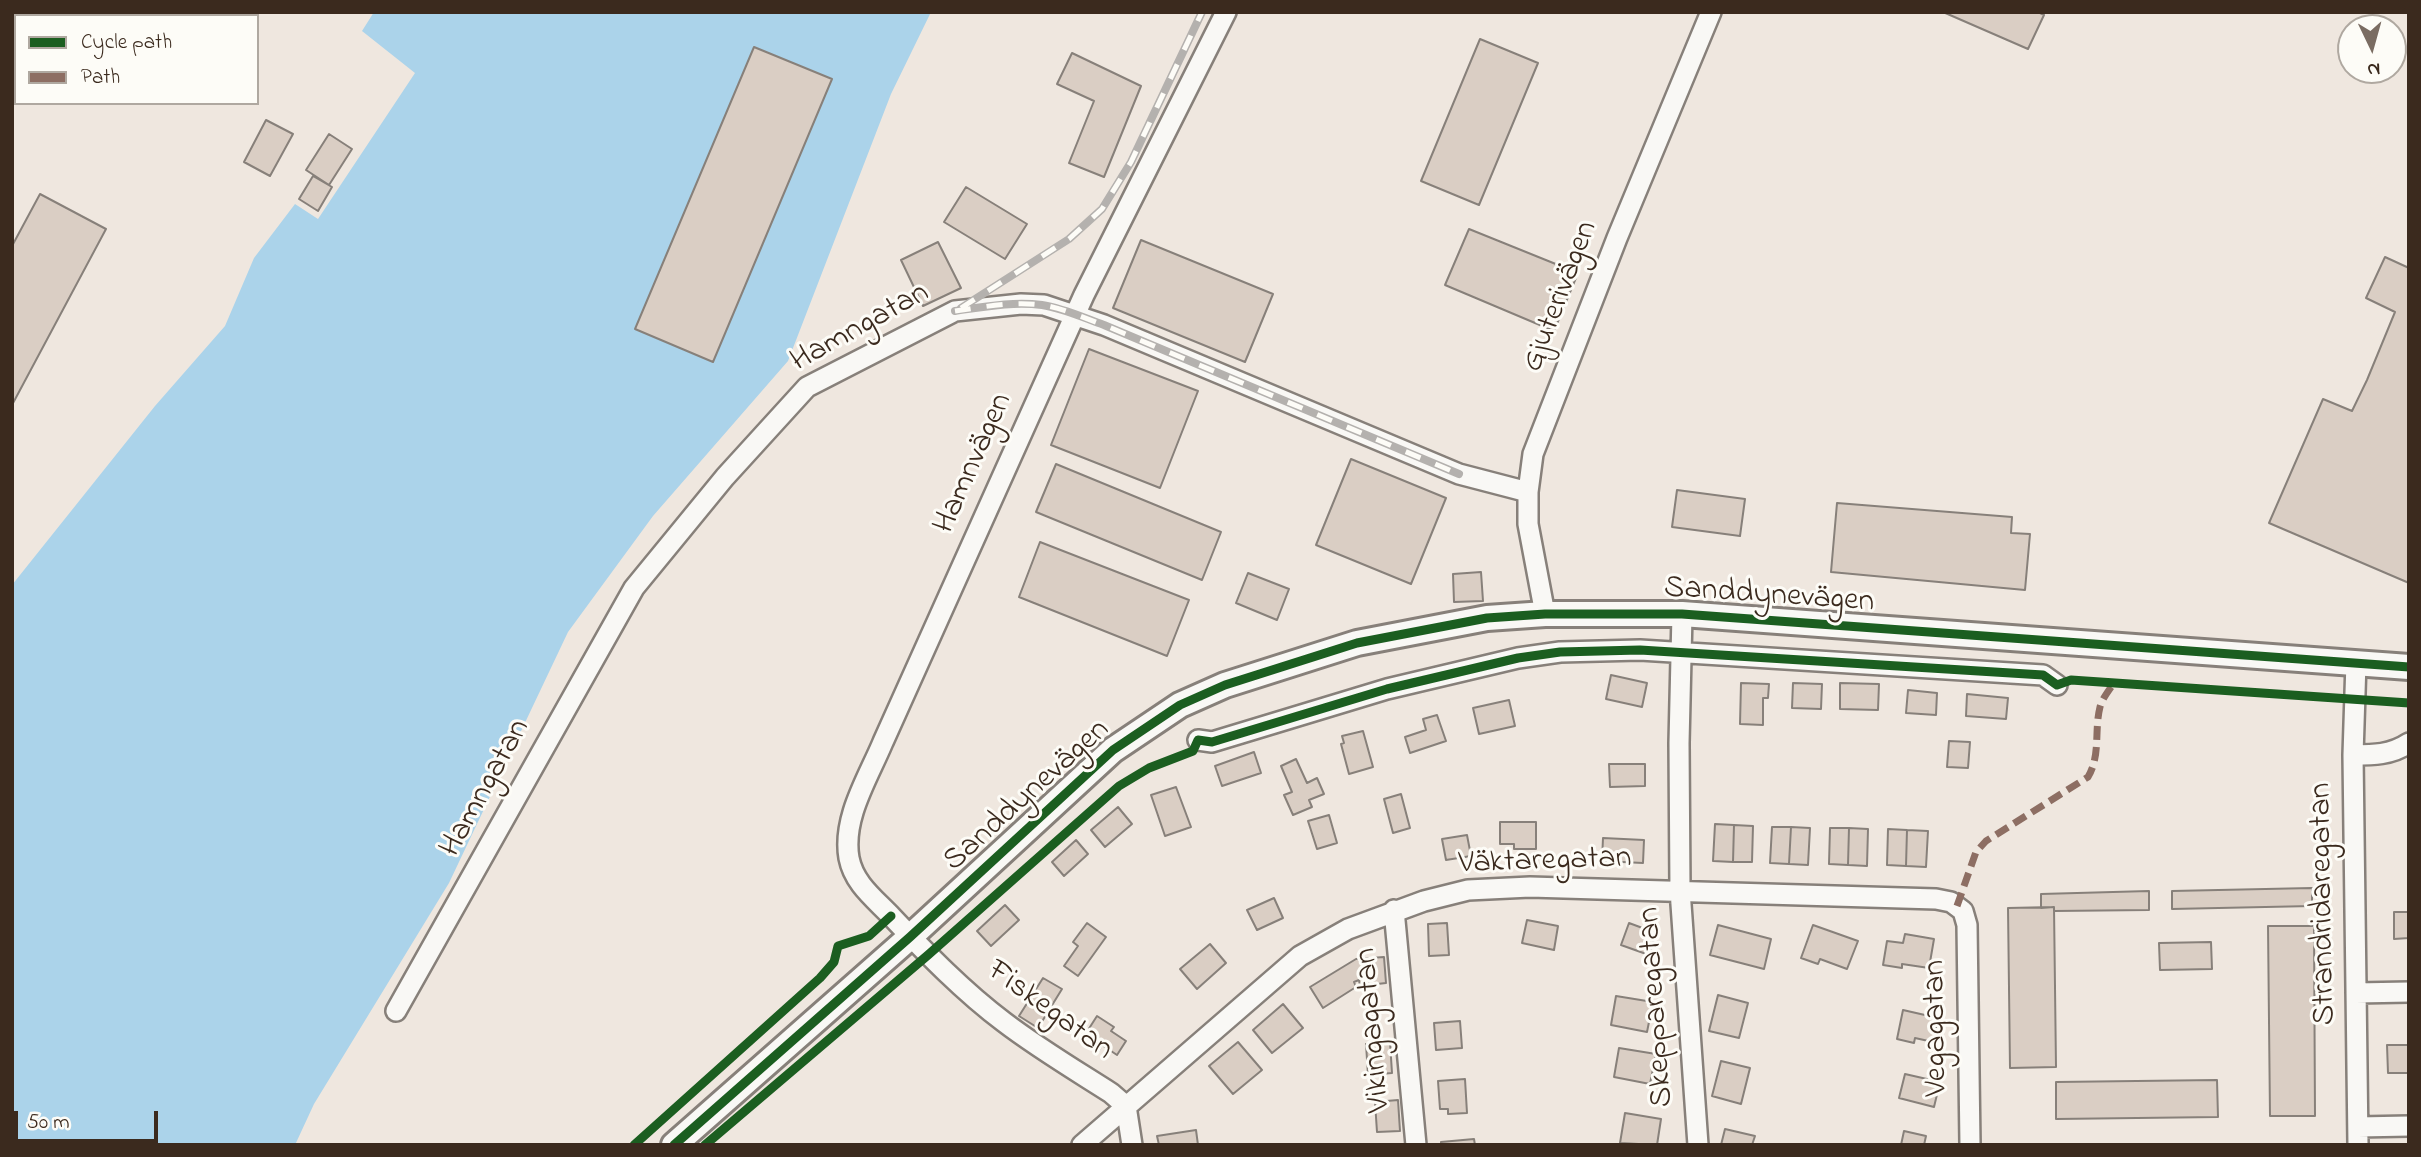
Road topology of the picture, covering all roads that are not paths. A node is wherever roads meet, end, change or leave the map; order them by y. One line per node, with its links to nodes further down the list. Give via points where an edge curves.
1 (1226, 12): 3 (street, Hamnvägen)
2 (1711, 12): 4 (street, Gjuterivägen, via 1616,238 1533,454)
3 (1075, 315): 4 (street, Hamngatan, via 1459,474); 17 (street, Hamnvägen, via 854,809 848,833 855,877); 20 (street, Hamngatan, via 1044,305 1021,304 955,312 807,387 634,588)
4 (1528, 492): 5 (street, Gjuterivägen, via 1528,524)
5 (1545, 614): 6 (street, Sanddynevägen); 17 (street, Sanddynevägen, via 1487,618 1356,643 1224,685 1180,705 1113,750)
6 (1682, 614): 7 (street, Skepparegatan); 8 (street, Sanddynevägen)
7 (1681, 654): 10 (street, Sanddynevägen, via 2043,675); 11 (street, Sanddynevägen, via 1600,650 1518,658 1387,689 1212,742); 14 (street, Skepparegatan)
8 (2356, 662): 9 (street, Sanddynevägen); 13 (street, Strandridaregatan)
9 (2409, 667)
10 (2057, 685)
11 (1198, 740)
12 (2409, 744): 13 (street, via 2381,755)
13 (2353, 755): 19 (street, Strandridaregatan)
14 (1680, 890): 15 (street, Väktaregatan, via 1468,890); 16 (street, Väktaregatan, via 1936,899); 28 (street, Skepparegatan)
15 (1394, 910): 21 (street, Väktaregatan, via 1300,956); 27 (street, Vikingagatan)
16 (1963, 911): 29 (street, Vegagatan, via 1967,925)
17 (910, 937): 21 (street, Fiskegatan, via 1003,1021); 24 (street, Sanddynevägen)
18 (2409, 992): 19 (street)
19 (2356, 993): 23 (street, Strandridaregatan)
20 (396, 1011)
21 (1126, 1106): 25 (street, Väktaregatan); 26 (street, Fiskegatan)
22 (2409, 1126): 23 (street)
23 (2358, 1136)
24 (674, 1145)
25 (1082, 1145)
26 (1132, 1145)
27 (1416, 1145)
28 (1698, 1145)
29 (1970, 1145)

